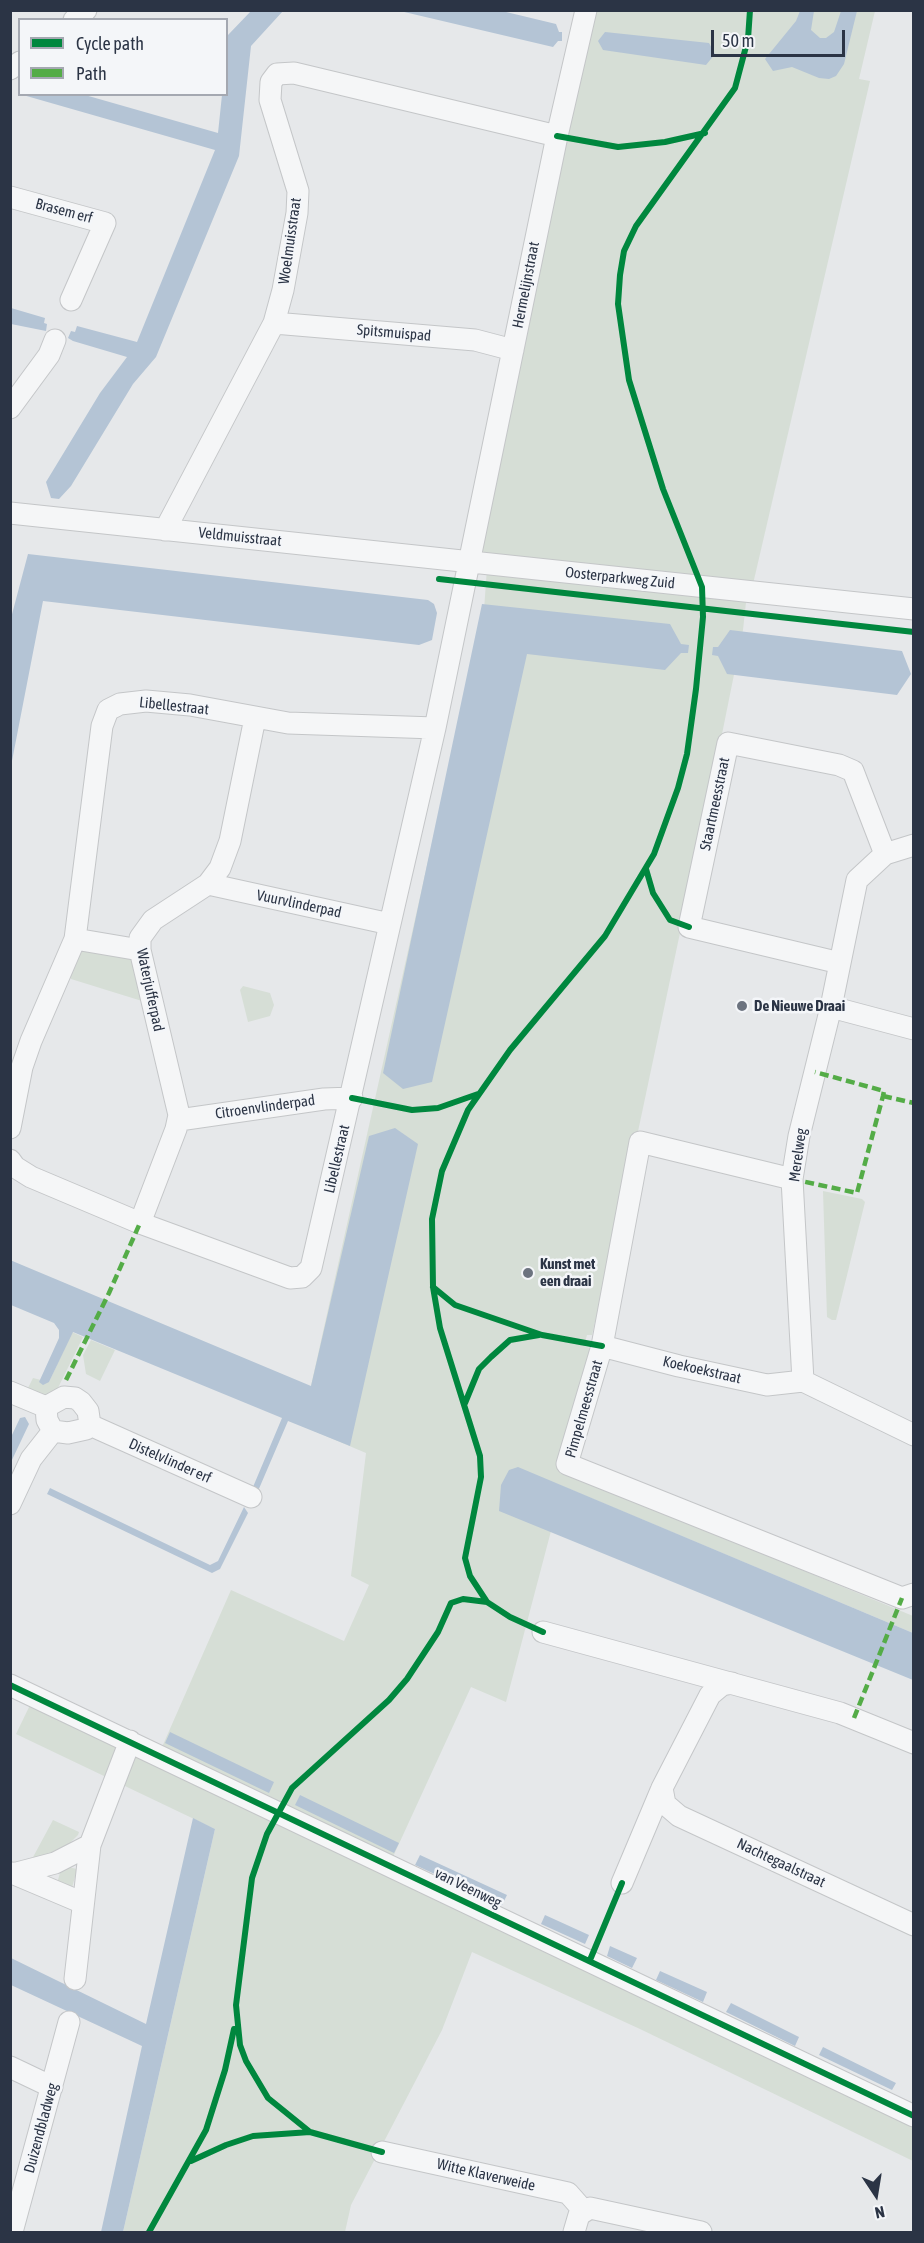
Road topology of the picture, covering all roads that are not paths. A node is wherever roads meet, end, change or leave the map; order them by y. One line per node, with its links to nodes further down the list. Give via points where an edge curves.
1 (586, 10): 2 (street, Hermelijnstraat)
2 (557, 136): 5 (street, Woelmuisstraat, via 294,74 277,74 271,82 270,100 298,191); 7 (street, Hermelijnstraat)
3 (10, 197): 4 (street, Brasem erf, via 105,222)
4 (71, 300)
5 (274, 323): 7 (street, Spitsmuispad, via 474,340); 10 (street, Woelmuisstraat)
6 (55, 340): 8 (street, via 49,355)
7 (513, 350): 11 (street, Hermelijnstraat)
8 (14, 396)
9 (10, 513): 10 (street, Veldmuisstraat)
10 (165, 530): 11 (street, Veldmuisstraat)
11 (470, 561): 12 (street, Oosterparkweg Zuid); 14 (street, Libellestraat)
12 (914, 609)
13 (255, 718): 14 (street, Libellestraat, via 313,725); 17 (street, Waterjufferpad, via 230,841 220,868); 19 (street, Libellestraat, via 146,701 120,704 108,710 102,726)
14 (435, 728): 18 (street, Libellestraat)
15 (914, 845): 16 (street, Merelweg)
16 (885, 854): 21 (street, Merelweg, via 857,880); 21 (street, Staartmeesstraat, via 853,771 728,743 689,927)
17 (208, 884): 18 (street, Vuurvlinderpad); 20 (street, Waterjufferpad, via 146,927 140,938)
18 (390, 924): 24 (street, Libellestraat)
19 (75, 939): 20 (street); 26 (street, Libellestraat, via 22,1067)
20 (140, 950): 25 (street, Waterjufferpad)
21 (840, 963): 22 (street, Merelweg)
22 (831, 1007): 23 (street); 28 (street, Merelweg)
23 (914, 1029)
24 (352, 1098): 25 (street, Citroenvlinderpad); 29 (street, Libellestraat, via 314,1262 302,1277 290,1278)
25 (179, 1119): 29 (street)
26 (10, 1128)
27 (10, 1160): 29 (street, Libellestraat, via 23,1174)
28 (792, 1179): 30 (street, Pimpelmeesstraat, via 640,1142); 31 (street, Merelweg)
29 (140, 1223)
30 (602, 1346): 31 (street, Koekoekstraat, via 768,1385); 39 (street, Pimpelmeesstraat, via 567,1464 902,1598)
31 (802, 1381): 36 (street)
32 (10, 1392): 33 (street)
33 (58, 1395): 34 (street, via 81,1402 88,1411); 35 (street, via 46,1420)
34 (90, 1425): 35 (street, via 81,1431); 37 (street, Distelvlinder erf)
35 (53, 1431): 38 (street, via 31,1459)
36 (914, 1435)
37 (251, 1497)
38 (10, 1503)
39 (914, 1594)
40 (543, 1632): 41 (street)
41 (732, 1683): 44 (street, via 854,1718); 45 (street, via 722,1685 710,1695)
42 (10, 1685): 43 (street, van Veenweg)
43 (130, 1741): 46 (street); 55 (street, van Veenweg)
44 (914, 1743)
45 (662, 1788): 48 (street); 50 (street, Nachtegaalstraat, via 665,1804 679,1816)
46 (90, 1845): 47 (street, via 55,1863); 49 (street)
47 (12, 1873): 49 (street)
48 (622, 1883)
49 (83, 1903): 51 (street)
50 (914, 1925)
51 (75, 1979)
52 (69, 2022): 54 (street, Duizendbladweg)
53 (10, 2067): 54 (street)
54 (52, 2086): 58 (street, Duizendbladweg)
55 (914, 2116)
56 (382, 2152): 57 (street, Witte Klaverweide, via 568,2193)
57 (583, 2210): 59 (street); 60 (street, via 598,2208)
58 (12, 2232)
59 (574, 2232)
60 (700, 2232)

